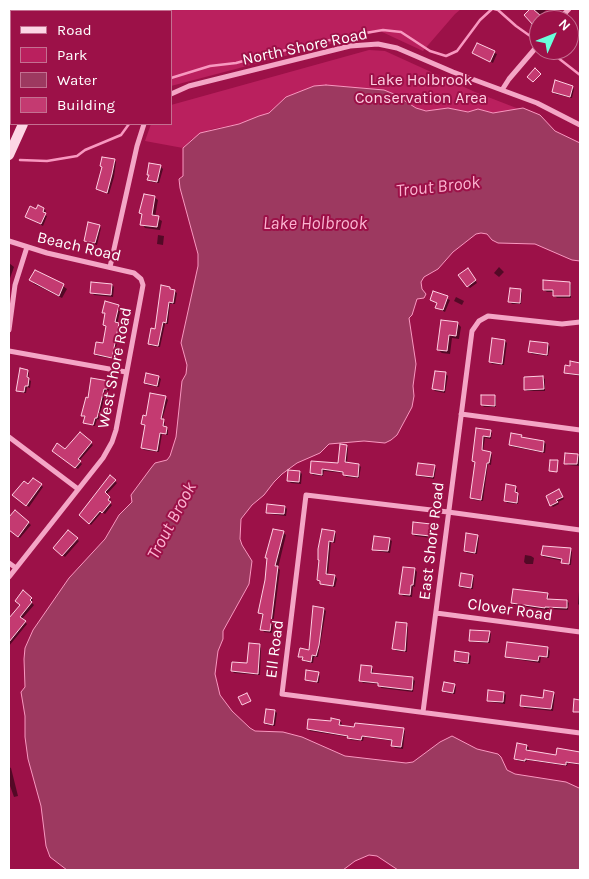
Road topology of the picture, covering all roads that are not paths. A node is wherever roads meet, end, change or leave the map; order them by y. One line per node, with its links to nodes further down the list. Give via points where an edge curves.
1 (529, 55): 2 (street)
2 (502, 90): 3 (street, North Shore Road, via 396,48 371,44 350,46 205,82); 6 (street, North Shore Road, via 544,106)
3 (172, 94)
4 (23, 125): 7 (main road)
5 (144, 125): 10 (street)
6 (580, 125)
7 (9, 155)
8 (9, 241): 9 (street, Beach Road)
9 (26, 247): 10 (street, Beach Road); 13 (street, via 15,285)
10 (110, 267): 11 (street, Beach Road, via 134,273)
11 (141, 279): 15 (street, West Shore Road, via 142,294)
12 (580, 322): 16 (street, East Shore Road, via 562,324 493,316 479,320 471,336)
13 (9, 330)
14 (9, 351): 15 (street)
15 (126, 372): 19 (street, West Shore Road, via 112,442)
16 (462, 414): 17 (street); 20 (street, East Shore Road)
17 (580, 430)
18 (9, 437): 19 (street)
19 (78, 489): 23 (street, West Shore Road)
20 (448, 512): 21 (street); 25 (street, East Shore Road); 27 (street, Ell Road, via 306,495 282,694)
21 (580, 530)
22 (9, 563): 23 (street)
23 (16, 568): 24 (street, West Shore Road)
24 (9, 577)
25 (436, 613): 26 (street, Clover Road); 27 (street, East Shore Road)
26 (580, 632)
27 (423, 712): 28 (street)
28 (580, 733)

